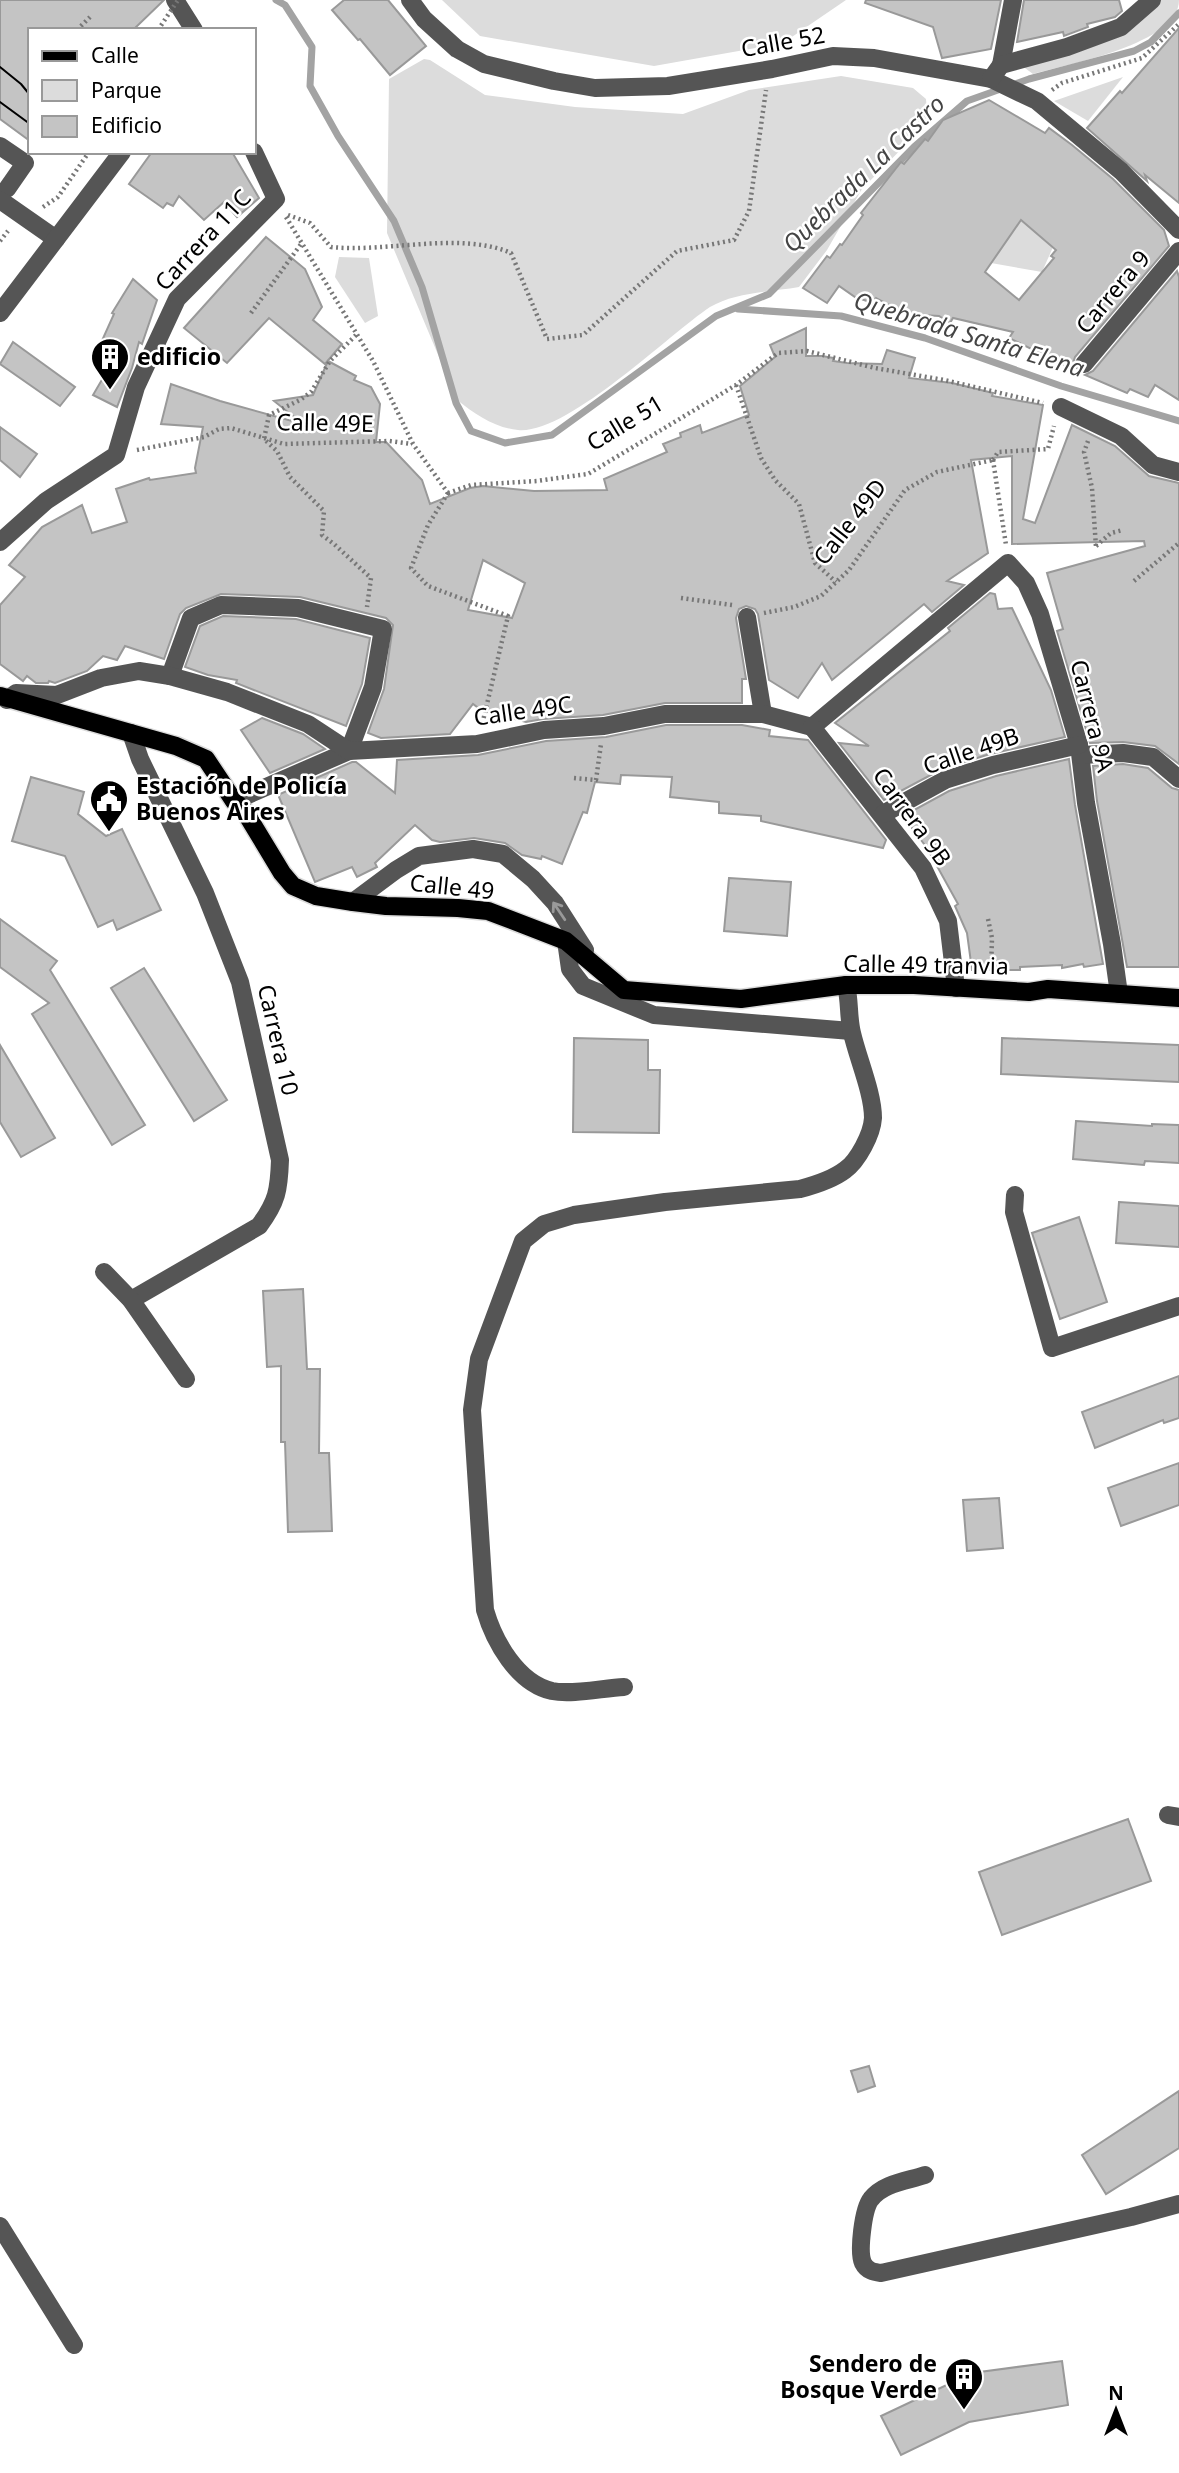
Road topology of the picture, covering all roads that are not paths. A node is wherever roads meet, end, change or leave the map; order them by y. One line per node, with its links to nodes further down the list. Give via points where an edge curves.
1 (176, 0): 5 (street)
2 (410, 0): 6 (street, Calle 52, via 457,49 484,64 595,88 668,86 833,56)
3 (1013, 0): 6 (street)
4 (1152, 0): 6 (street, via 1121,27)
5 (193, 28)
6 (996, 72): 11 (street, Calle 52, via 1037,100 1121,171)
7 (0, 146): 10 (street, via 25,163)
8 (120, 154): 12 (street)
9 (255, 154): 18 (street, Carrera 11C, via 280,206 177,299 136,387 116,455 46,500)
10 (3, 195): 12 (street)
11 (1179, 230)
12 (56, 239): 14 (street)
13 (1179, 251): 15 (street, Carrera 9)
14 (4, 300)
15 (1084, 364)
16 (1061, 407): 17 (street, via 1121,436 1153,465)
17 (1179, 472)
18 (0, 542)
19 (747, 617): 22 (street)
20 (170, 676): 21 (street, via 139,671 102,678 57,695 16,692); 26 (street, via 227,692 308,724); 26 (street, via 191,618 220,605 298,608 383,629 373,687)
21 (4, 698): 24 (main road, Calle 49)
22 (763, 714): 23 (street, Calle 49C); 26 (street, Calle 49C, via 665,714 477,744)
23 (812, 727): 25 (street, Carrera 9A, via 1008,563 1026,583 1040,614); 29 (street, Carrera 9B)
24 (131, 733): 28 (main road, Calle 49, via 206,758); 40 (street, Carrera 10, via 205,893 240,982 280,1160 273,1208 259,1226)
25 (1080, 750): 27 (street, Calle 49B, via 1153,757); 29 (street, Calle 49B, via 992,765 945,780); 35 (street, Carrera 9A)
26 (349, 751): 28 (street)
27 (1179, 779)
28 (234, 801): 30 (main road, Calle 49, via 293,886 316,896)
29 (883, 814): 34 (street, Carrera 9B, via 923,868 948,921)
30 (353, 902): 31 (main road, Calle 49, via 488,911); 32 (street, Calle 49, one-way to 30, via 555,903 503,854 473,849 419,856)
31 (566, 941): 32 (main road, Calle 49); 37 (street, via 570,970 583,986 654,1015)
32 (596, 968): 33 (main road, Calle 49 tranvia, via 624,990 684,996 741,999)
33 (846, 985): 34 (main road, Calle 49 tranvia); 37 (street)
34 (956, 988): 35 (main road, Calle 49 tranvia)
35 (1119, 994): 36 (main road, Calle 49 tranvia)
36 (1179, 998)
37 (852, 1031): 43 (street, via 873,1118 868,1140 846,1170 800,1189 665,1202 544,1224 523,1241 479,1359 472,1410 485,1610 491,1631 522,1675 541,1687 555,1692)
38 (1015, 1195): 41 (street, via 1014,1212 1052,1348)
39 (104, 1272): 40 (street)
40 (131, 1300): 42 (street)
41 (1179, 1306)
42 (186, 1379)
43 (624, 1687)
44 (925, 2175): 45 (street, via 886,2187 871,2199 863,2216 862,2262 869,2270 881,2273)
45 (1179, 2204)
46 (0, 2226): 47 (street)
47 (74, 2346)

